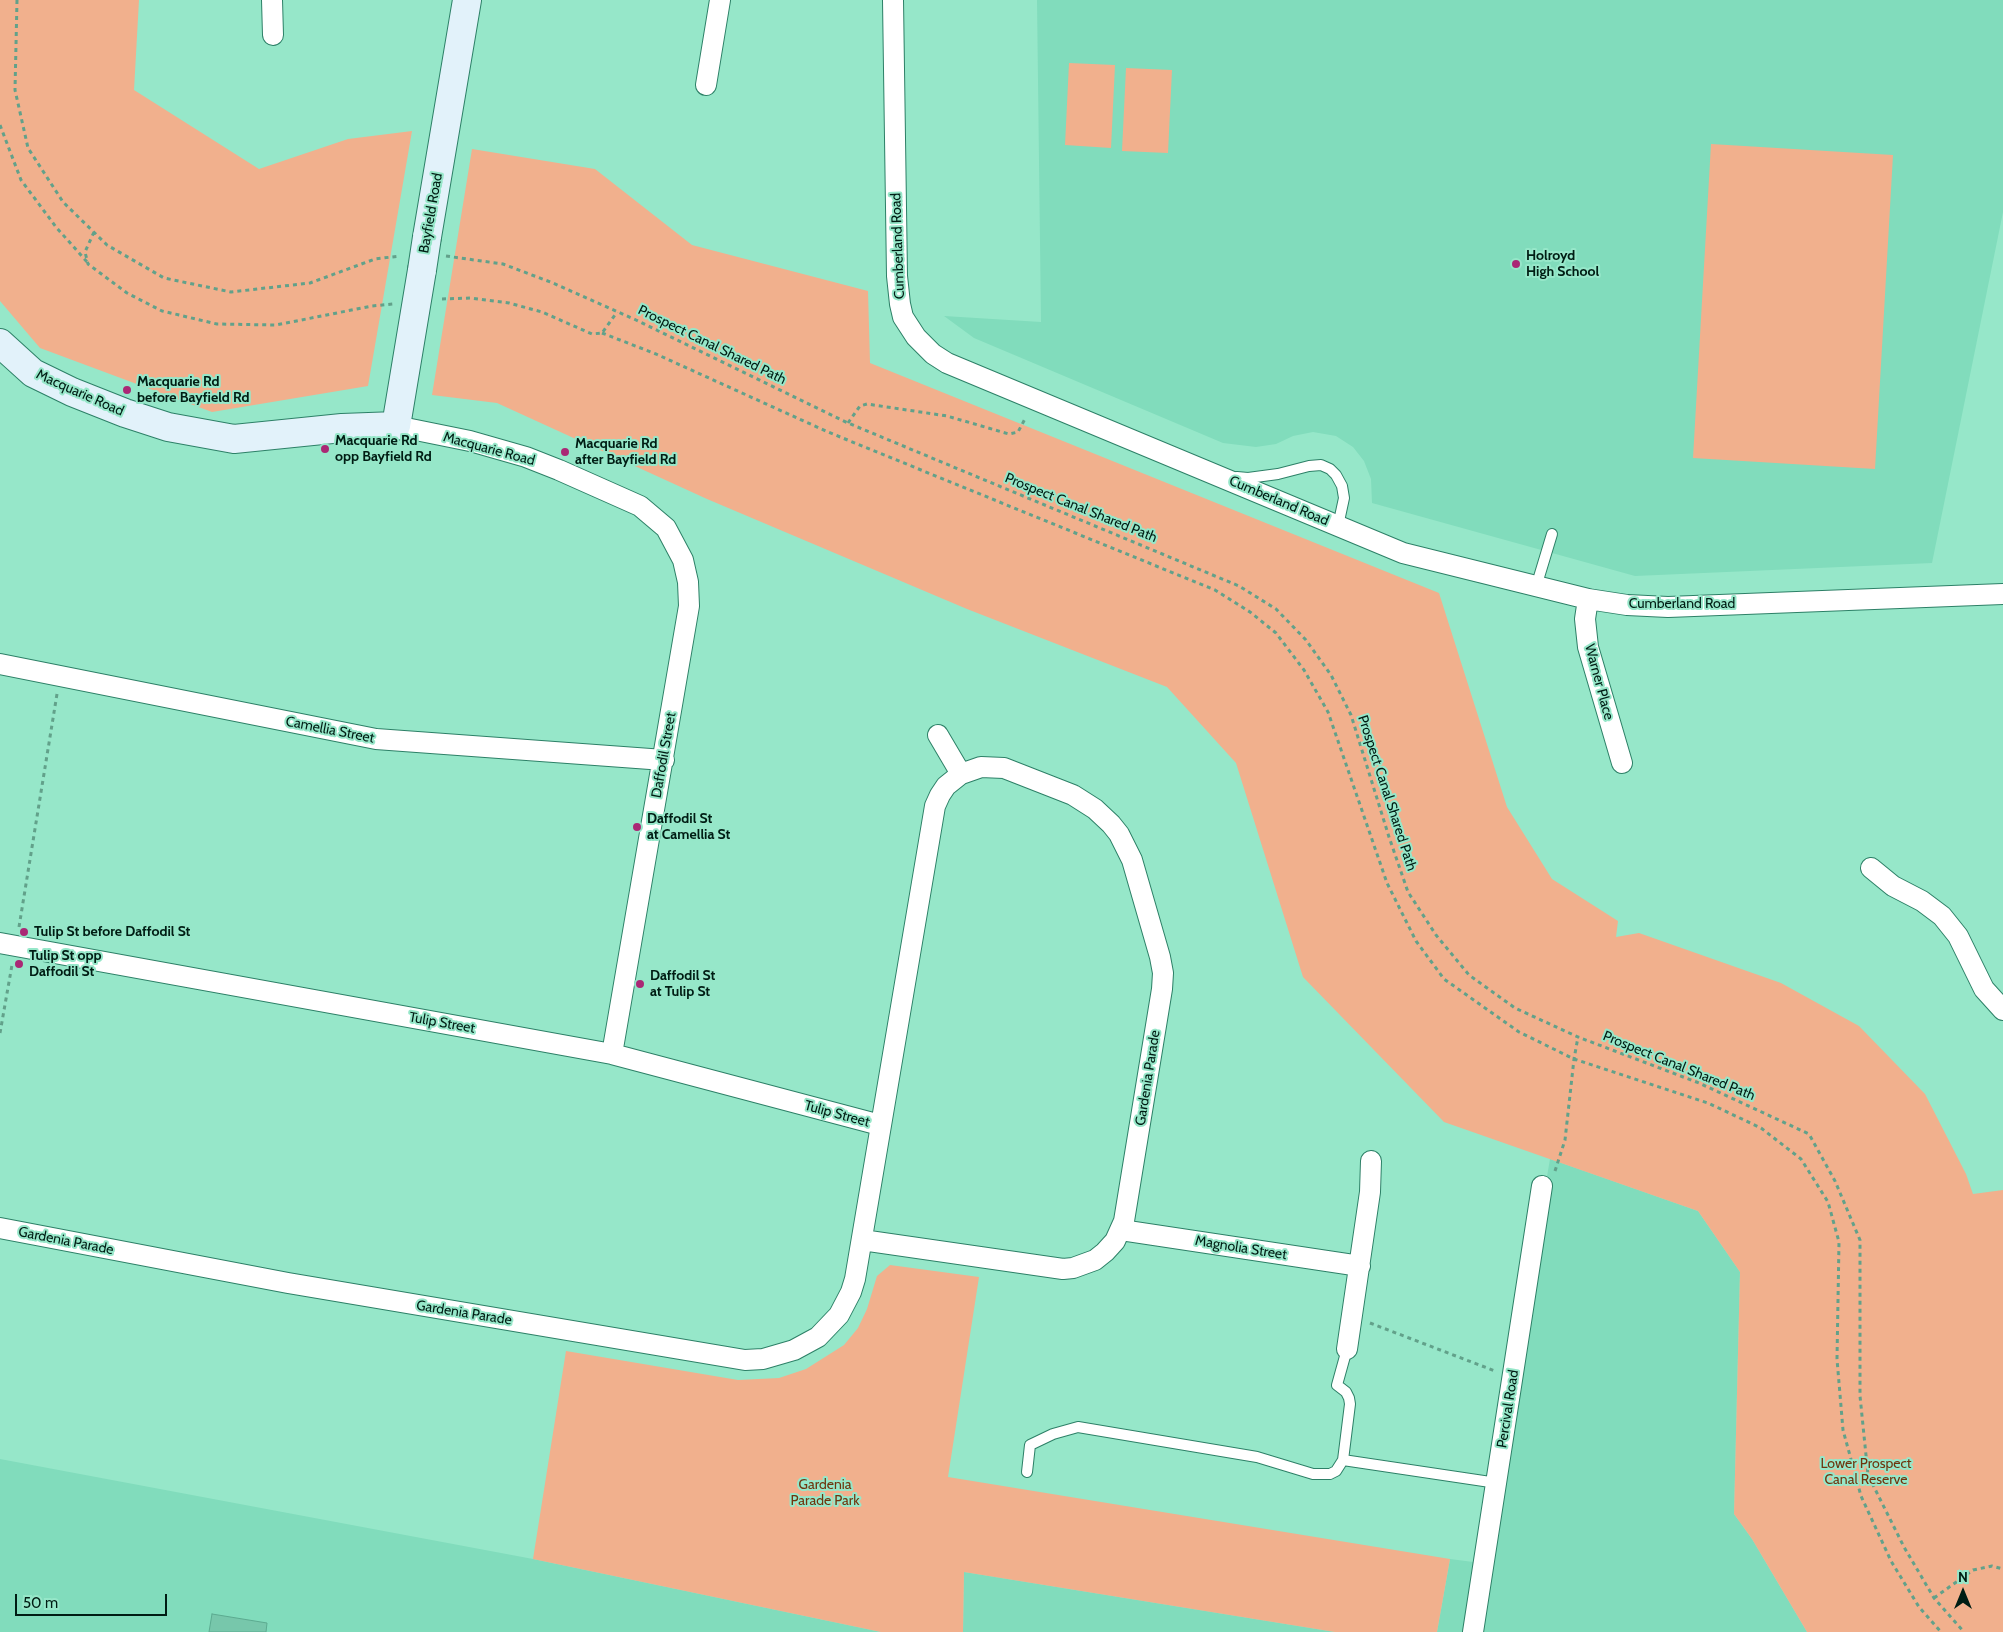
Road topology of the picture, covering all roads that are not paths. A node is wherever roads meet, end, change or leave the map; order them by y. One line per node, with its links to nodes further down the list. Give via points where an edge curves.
1 (272, 0): 5 (street)
2 (467, 0): 8 (street, Bayfield Road, bridge, via 427,236 410,263 416,303)
3 (720, 0): 6 (street)
4 (893, 0): 9 (street, Cumberland Road, via 897,276 903,317 916,337 939,358 957,368)
5 (273, 35)
6 (706, 84)
7 (0, 343): 8 (street, Macquarie Road, via 33,372 72,392 168,427 234,439)
8 (396, 426): 10 (street, Macquarie Road, via 470,441 541,462 640,506)
9 (1214, 474): 11 (street, Cumberland Road); 11 (lane, via 1248,478 1309,466 1330,469 1342,486 1344,498)
10 (659, 521): 18 (street, Daffodil Street, via 672,537 683,560 690,593)
11 (1338, 526): 13 (street, Cumberland Road, via 1415,556)
12 (1552, 534): 13 (lane)
13 (1536, 586): 15 (street, Cumberland Road)
14 (2003, 594): 15 (street, Cumberland Road, via 1668,607)
15 (1588, 599): 19 (street, Warner Place, via 1585,620 1588,647)
16 (0, 664): 18 (street, Camellia Street, via 376,739)
17 (938, 736): 20 (street)
18 (664, 760): 24 (street, Daffodil Street)
19 (1622, 763)
20 (960, 774): 25 (street, Gardenia Parade, via 946,786 935,806); 29 (street, Gardenia Parade, via 982,767 1004,768 1073,795 1111,824 1132,860 1163,973)
21 (1872, 868): 23 (street, via 1893,886 1942,916 1958,936 1984,988)
22 (8, 945): 24 (street, Tulip Street)
23 (2003, 1010)
24 (612, 1054): 25 (street, Tulip Street)
25 (880, 1125): 30 (street, Gardenia Parade)
26 (1371, 1162): 31 (street)
27 (1542, 1186): 35 (street, Percival Road)
28 (0, 1228): 30 (street, Gardenia Parade, via 288,1283 745,1360 763,1359 794,1350 828,1327 839,1315 851,1292)
29 (1121, 1230): 30 (street, Gardenia Parade, via 1115,1241 1095,1260 1084,1266 1063,1269); 31 (street, Magnolia Street)
30 (862, 1240)
31 (1360, 1266): 32 (street)
32 (1347, 1349): 33 (lane, via 1337,1385 1349,1398 1350,1404)
33 (1343, 1460): 34 (lane, via 1330,1474 1313,1474 1257,1457 1078,1427 1030,1445); 35 (lane)
34 (1027, 1472)
35 (1497, 1483): 36 (street, Percival Road)
36 (1474, 1632)

